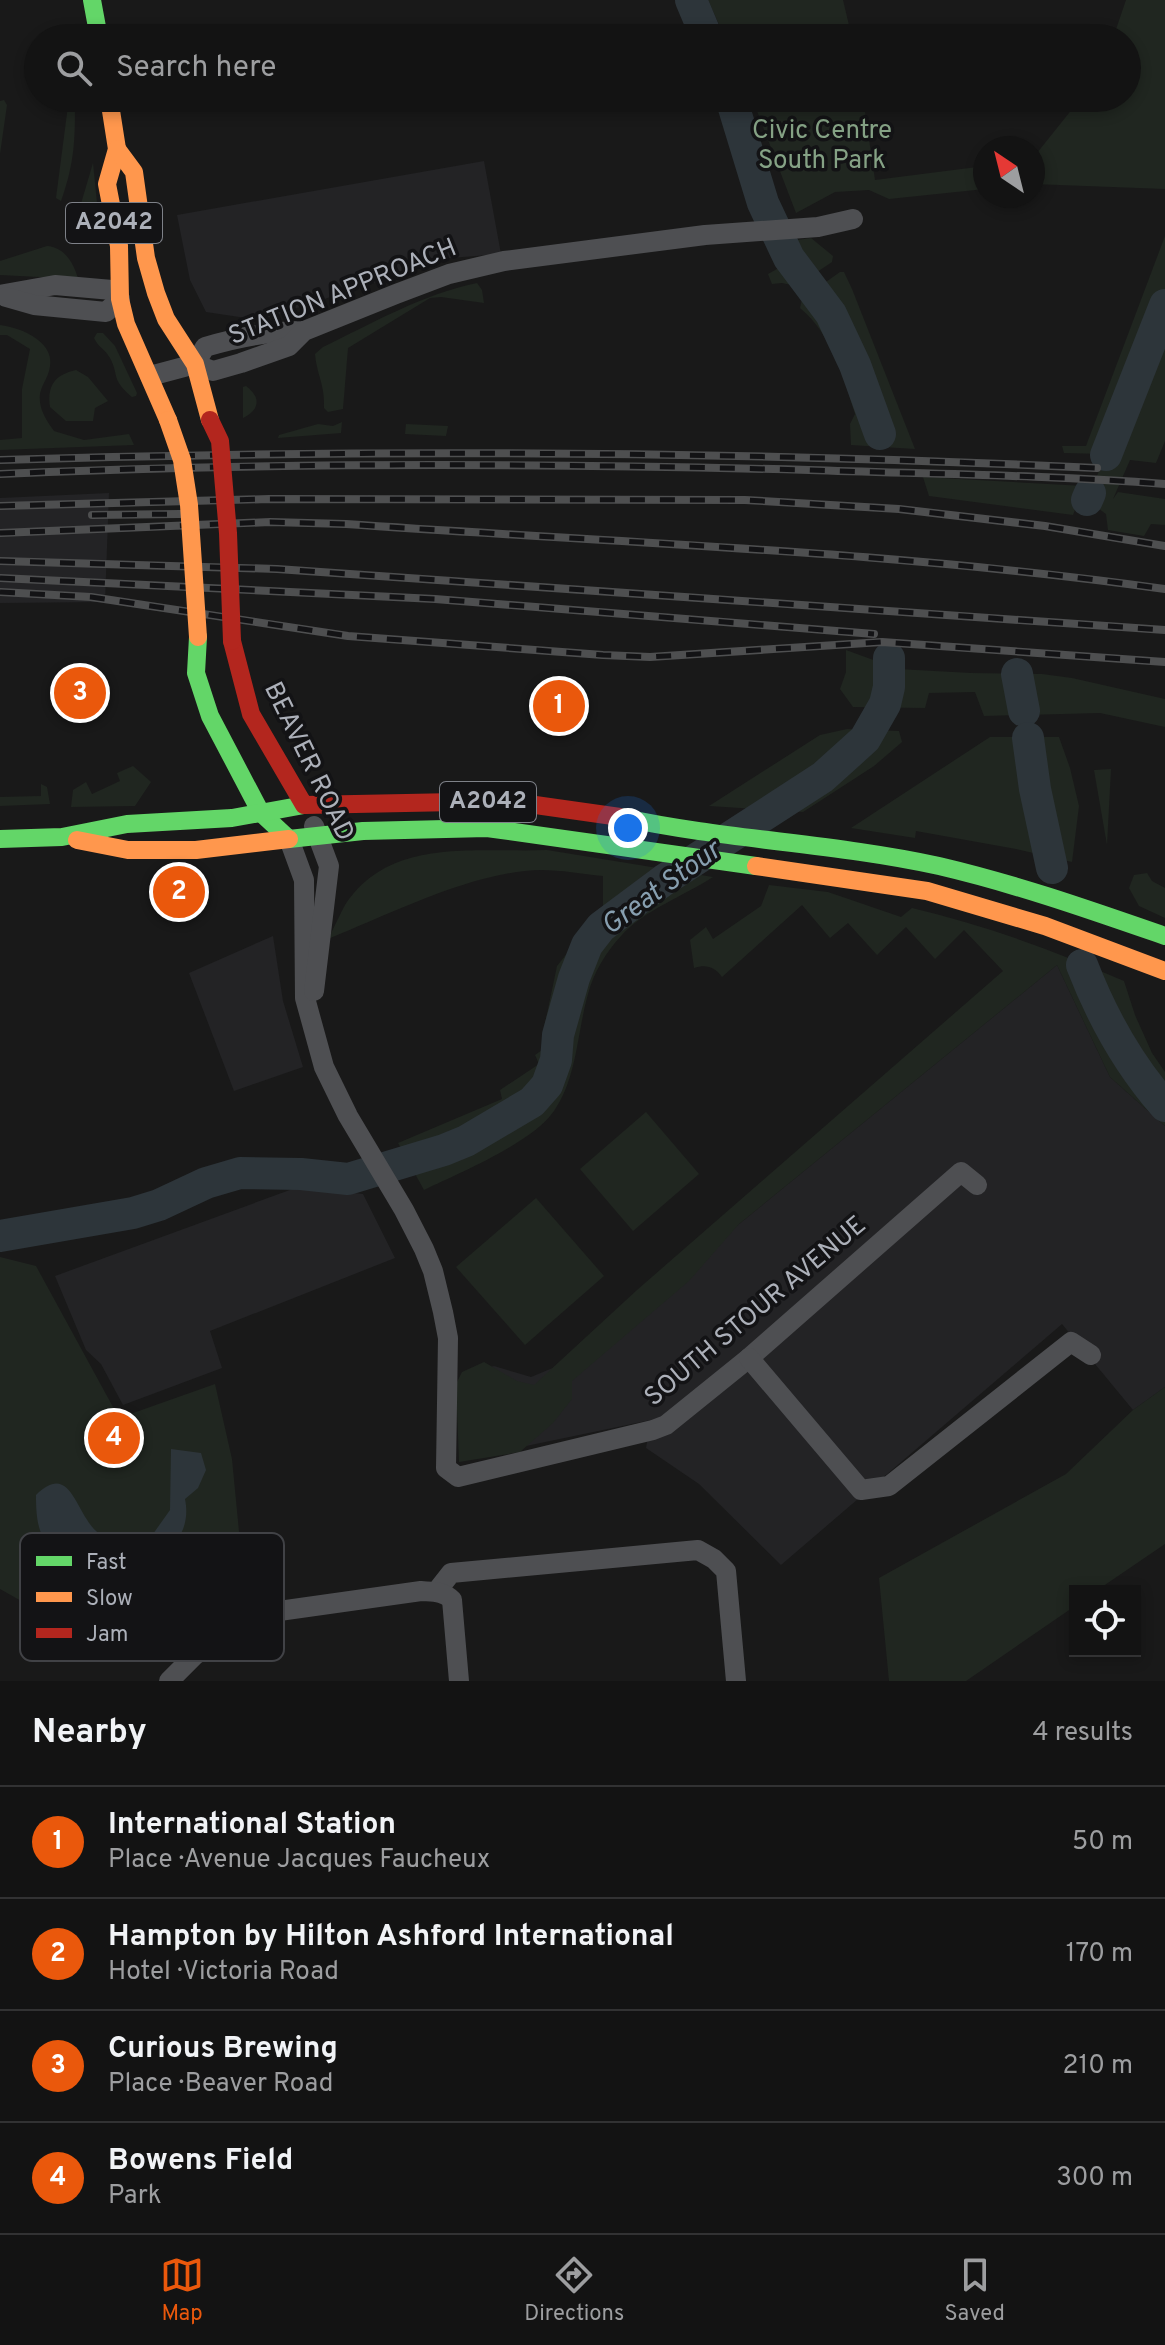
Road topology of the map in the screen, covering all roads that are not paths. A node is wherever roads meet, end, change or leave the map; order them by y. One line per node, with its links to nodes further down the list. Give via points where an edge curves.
1 (92, 0): 2 (main road)
2 (96, 24)
3 (111, 112): 4 (main road, A2042)
4 (117, 149): 6 (main road, A2042, via 134,172); 8 (main road, A2042, via 107,184 119,246)
5 (853, 219): 9 (street, STATION APPROACH, via 504,261 449,274 304,331 271,331 205,347)
6 (156, 293): 8 (street); 9 (main road, A2042)
7 (1, 295): 8 (street, via 55,285 112,290)
8 (120, 299): 10 (main road, A2042)
9 (195, 364): 10 (street); 11 (main road, BEAVER ROAD / A2042, bridge, via 220,441 232,641 251,714)
10 (150, 376): 12 (main road, BEAVER ROAD / A2042, bridge, via 182,460 189,505 196,673 210,716)
11 (304, 805): 12 (main road); 13 (street, BEAVER ROAD); 17 (main road, A2042, via 507,801 828,847 937,866 1049,895)
12 (261, 813): 14 (main road, via 127,824); 16 (main road, BEAVER ROAD)
13 (317, 834): 16 (main road); 18 (main road, A2042, via 487,828 927,891 1045,926); 19 (street, BEAVER ROAD, via 329,866 313,991)
14 (62, 837): 15 (main road); 16 (main road, via 128,850 196,850)
15 (0, 839)
16 (289, 839): 19 (street, BEAVER ROAD, via 304,880 305,998)
17 (1161, 935)
18 (1160, 969)
19 (316, 1042): 23 (street, BEAVER ROAD, via 336,1093 433,1271 448,1338 445,1459)
20 (977, 1185): 22 (street, SOUTH STOUR AVENUE, via 961,1172)
21 (1091, 1355): 22 (street, via 1071,1342 889,1486 861,1490)
22 (749, 1358): 23 (street, SOUTH STOUR AVENUE, via 653,1430 458,1477)
23 (450, 1473)
24 (439, 1592): 25 (street); 28 (street, via 452,1600); 29 (street, via 451,1573 698,1550 726,1571)
25 (284, 1610)
26 (189, 1661): 27 (street)
27 (169, 1681)
28 (459, 1681)
29 (736, 1681)

